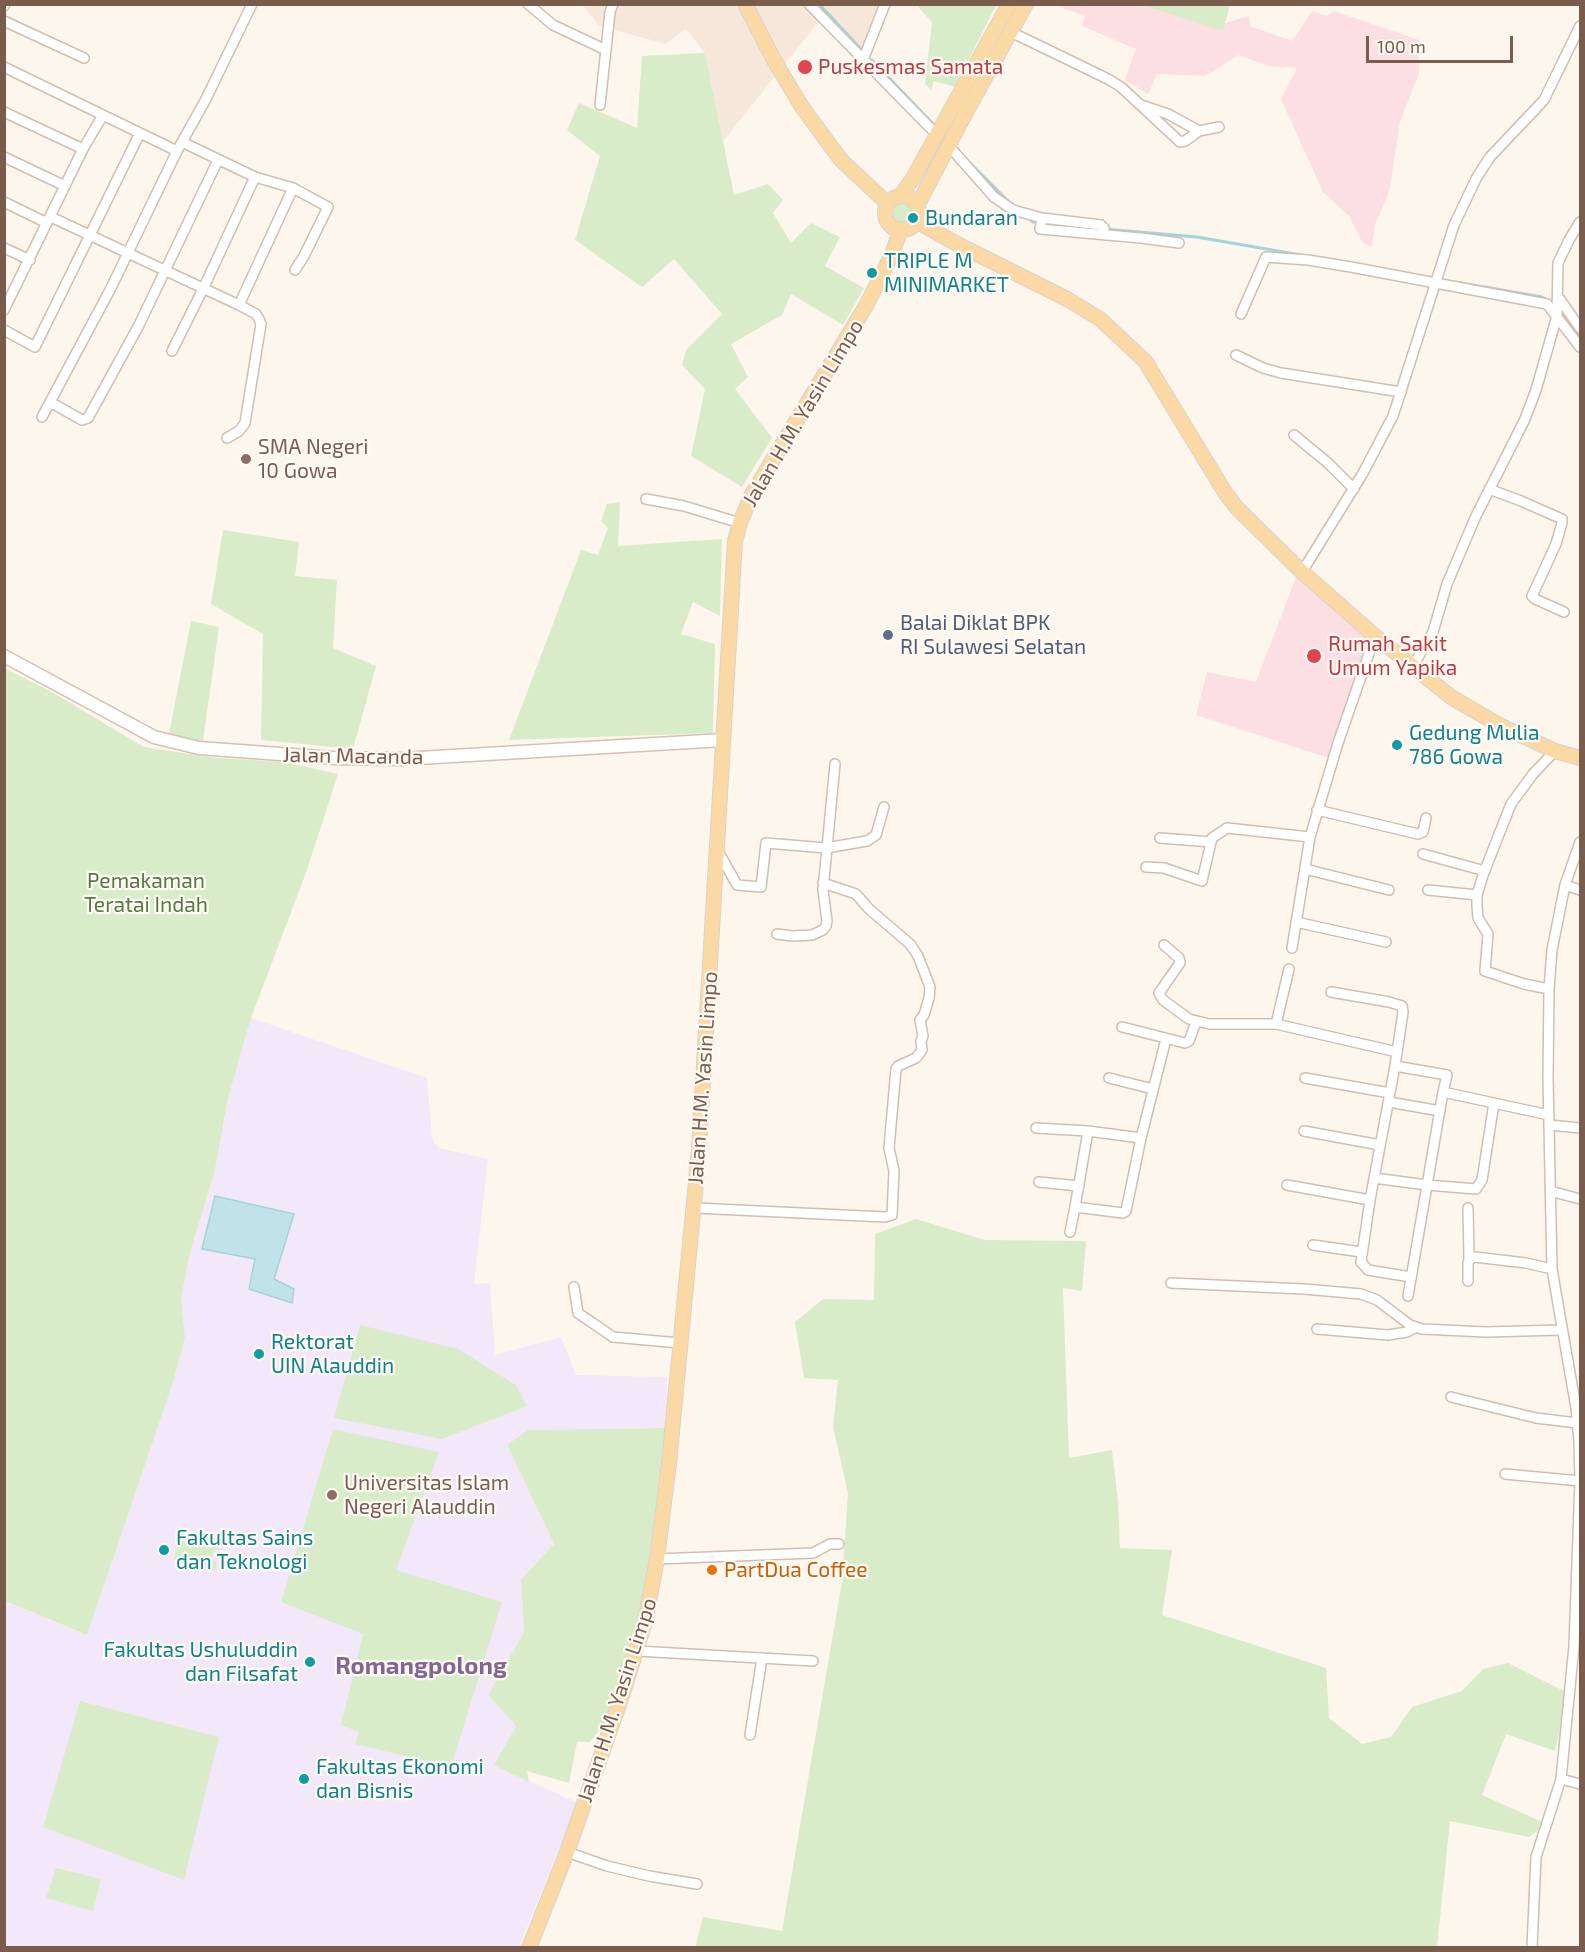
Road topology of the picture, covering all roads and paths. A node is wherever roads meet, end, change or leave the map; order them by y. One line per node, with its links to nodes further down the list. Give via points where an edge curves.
1 (252, 4): 24 (street)
2 (528, 4): 12 (street, via 553,25)
3 (613, 4): 12 (street)
4 (745, 4): 35 (main road, via 802,108 841,160)
5 (809, 4): 14 (street)
6 (885, 4): 14 (street)
7 (1026, 4): 11 (main road)
8 (1006, 9): 11 (main road); 23 (main road)
9 (4, 21): 13 (street)
10 (1581, 26): 48 (street, via 1544,100 1482,167 1455,225)
11 (1013, 28): 16 (street, via 1108,79); 25 (main road)
12 (606, 50): 17 (street)
13 (84, 58)
14 (863, 60): 23 (street)
15 (4, 67): 19 (street)
16 (1138, 104): 21 (street); 21 (street, via 1180,142)
17 (600, 105)
18 (4, 112): 26 (street)
19 (103, 115): 22 (street); 26 (street)
20 (1218, 127): 21 (street)
21 (1199, 131)
22 (140, 133): 27 (street); 41 (street)
23 (937, 135): 33 (main road)
24 (182, 142): 27 (street); 29 (street)
25 (948, 145): 36 (main road); 42 (street, via 1001,202 1041,222)
26 (83, 149): 31 (street)
27 (177, 151): 44 (street)
28 (4, 157): 31 (street)
29 (218, 160): 30 (street); 46 (street)
30 (255, 177): 32 (street); 49 (street)
31 (65, 186): 37 (street)
32 (292, 188): 47 (street, via 328,208); 51 (street)
33 (900, 196): 35 (main road); 36 (main road, via 910,198)
34 (4, 202): 37 (street)
35 (888, 204): 40 (main road, via 887,220)
36 (917, 206): 38 (main road)
37 (49, 220): 41 (street); 45 (street)
38 (916, 221): 40 (main road); 69 (main road, via 1084,309 1132,347 1145,361 1226,494)
39 (1581, 222): 52 (street, via 1558,263)
40 (901, 229): 68 (main road, Jalan H.M. Yasin Limpo, via 867,304 762,477)
41 (91, 234): 44 (street); 56 (street, via 35,347)
42 (1179, 243)
43 (4, 248): 45 (street)
44 (128, 252): 46 (street); 61 (street)
45 (30, 260): 50 (street)
46 (165, 269): 49 (street); 61 (street, via 88,418 82,420)
47 (295, 270)
48 (1438, 280): 52 (street); 54 (street, via 1266,257); 60 (street)
49 (203, 289): 51 (street); 58 (street)
50 (8, 295): 53 (street)
51 (239, 305): 64 (street, via 256,314 261,324 245,423)
52 (1558, 307): 55 (street); 57 (street); 66 (street, via 1536,390)
53 (4, 310)
54 (1241, 314)
55 (1581, 328)
56 (4, 330)
57 (1581, 347)
58 (172, 351)
59 (1236, 355): 60 (street, via 1281,373)
60 (1401, 392): 65 (street, via 1387,428)
61 (50, 402): 62 (street)
62 (42, 417)
63 (1294, 435): 65 (street)
64 (227, 438)
65 (1354, 489): 69 (street)
66 (1489, 489): 70 (street, via 1562,519 1556,544 1532,596); 73 (street, via 1447,584 1433,632)
67 (646, 499): 68 (street)
68 (740, 523): 74 (main road, Jalan H.M. Yasin Limpo, via 733,561)
69 (1302, 572): 71 (main road)
70 (1564, 612)
71 (1375, 636): 73 (main road); 79 (street)
72 (4, 656): 74 (street, Jalan Macanda, via 154,737 199,748 402,759)
73 (1413, 666): 75 (main road, via 1472,711)
74 (723, 741): 86 (main road, Jalan H.M. Yasin Limpo)
75 (1555, 751): 76 (main road); 90 (street, via 1511,804)
76 (1581, 758)
77 (836, 764): 85 (street)
78 (884, 807): 85 (street, via 876,835 867,841)
79 (1317, 810): 80 (street, via 1418,834 1423,832); 81 (street)
80 (1426, 818)
81 (1310, 837): 83 (street, via 1227,828); 89 (street)
82 (1160, 838): 83 (street)
83 (1211, 842): 88 (street, via 1202,881 1164,868)
84 (1581, 842): 92 (street)
85 (826, 848): 86 (street, via 766,843 761,887 737,885); 91 (street)
86 (718, 851): 134 (main road, Jalan H.M. Yasin Limpo)
87 (1423, 854): 90 (street)
88 (1146, 867)
89 (1305, 869): 93 (street); 97 (street)
90 (1485, 871): 96 (street)
91 (823, 883): 98 (street, via 827,921 823,930 802,936); 134 (street, via 856,894 910,944 930,987 920,1020 922,1050 896,1069 889,1148 894,1171 892,1215)
92 (1565, 885): 95 (street); 103 (street)
93 (1389, 890)
94 (1428, 890): 96 (street)
95 (1581, 890)
96 (1477, 896): 103 (street, via 1478,918 1488,934 1485,971)
97 (1296, 922): 99 (street); 101 (street)
98 (777, 934)
99 (1386, 942)
100 (1164, 945): 105 (street, via 1180,963 1159,993 1180,1014)
101 (1292, 948)
102 (1289, 969): 106 (street)
103 (1549, 989): 118 (street)
104 (1331, 992): 109 (street, via 1401,1006)
105 (1196, 1022): 106 (street); 108 (street, via 1187,1042)
106 (1276, 1024): 109 (street)
107 (1122, 1028): 108 (street)
108 (1166, 1039): 113 (street)
109 (1397, 1052): 110 (street)
110 (1395, 1065): 114 (street, via 1447,1074); 115 (street)
111 (1109, 1078): 113 (street)
112 (1305, 1078): 115 (street)
113 (1153, 1089): 123 (street)
114 (1443, 1092): 116 (street); 117 (street)
115 (1389, 1097): 117 (street); 124 (street)
116 (1494, 1103): 118 (street); 128 (street, via 1480,1186 1473,1190)
117 (1440, 1111): 128 (street)
118 (1549, 1120): 120 (street); 130 (street)
119 (1036, 1128): 121 (street)
120 (1581, 1128)
121 (1088, 1131): 123 (street); 129 (street)
122 (1304, 1131): 124 (street)
123 (1141, 1138): 133 (street, via 1125,1212)
124 (1380, 1145): 125 (street)
125 (1374, 1178): 128 (street); 132 (street)
126 (1039, 1182): 129 (street)
127 (1287, 1185): 132 (street)
128 (1427, 1185): 141 (street)
129 (1079, 1186): 133 (street)
130 (1550, 1191): 131 (street); 140 (street)
131 (1581, 1199)
132 (1370, 1200): 138 (street)
133 (1075, 1207): 136 (street)
134 (695, 1208): 149 (main road, Jalan H.M. Yasin Limpo)
135 (1468, 1208): 139 (street)
136 (1070, 1232)
137 (1313, 1245): 138 (street)
138 (1362, 1252): 141 (street, via 1365,1268)
139 (1469, 1259): 140 (street, via 1519,1262); 142 (street)
140 (1552, 1269): 148 (street)
141 (1411, 1277): 145 (street)
142 (1468, 1281)
143 (1171, 1283): 146 (street, via 1361,1294 1377,1300)
144 (574, 1287): 149 (street, via 578,1313 613,1337)
145 (1408, 1296)
146 (1416, 1327): 147 (street, via 1388,1335); 148 (street, via 1435,1331)
147 (1317, 1329)
148 (1561, 1330): 151 (street)
149 (680, 1343): 157 (main road, Jalan H.M. Yasin Limpo)
150 (1451, 1397): 151 (street, via 1536,1419)
151 (1577, 1423): 152 (street)
152 (1580, 1441): 154 (street)
153 (1505, 1474): 154 (street)
154 (1580, 1481): 155 (street)
155 (1580, 1494): 162 (street, via 1574,1646)
156 (839, 1544): 157 (street, via 813,1553)
157 (657, 1558): 158 (main road, Jalan H.M. Yasin Limpo)
158 (637, 1651): 159 (street); 164 (main road, Jalan H.M. Yasin Limpo)
159 (762, 1658): 160 (street); 161 (street)
160 (813, 1661)
161 (750, 1736)
162 (1561, 1779): 163 (street); 167 (street, via 1536,1857)
163 (1581, 1784)
164 (567, 1852): 165 (street, via 607,1866); 166 (main road, Jalan H.M. Yasin Limpo)
165 (697, 1884)
166 (529, 1947)
167 (1532, 1947)

